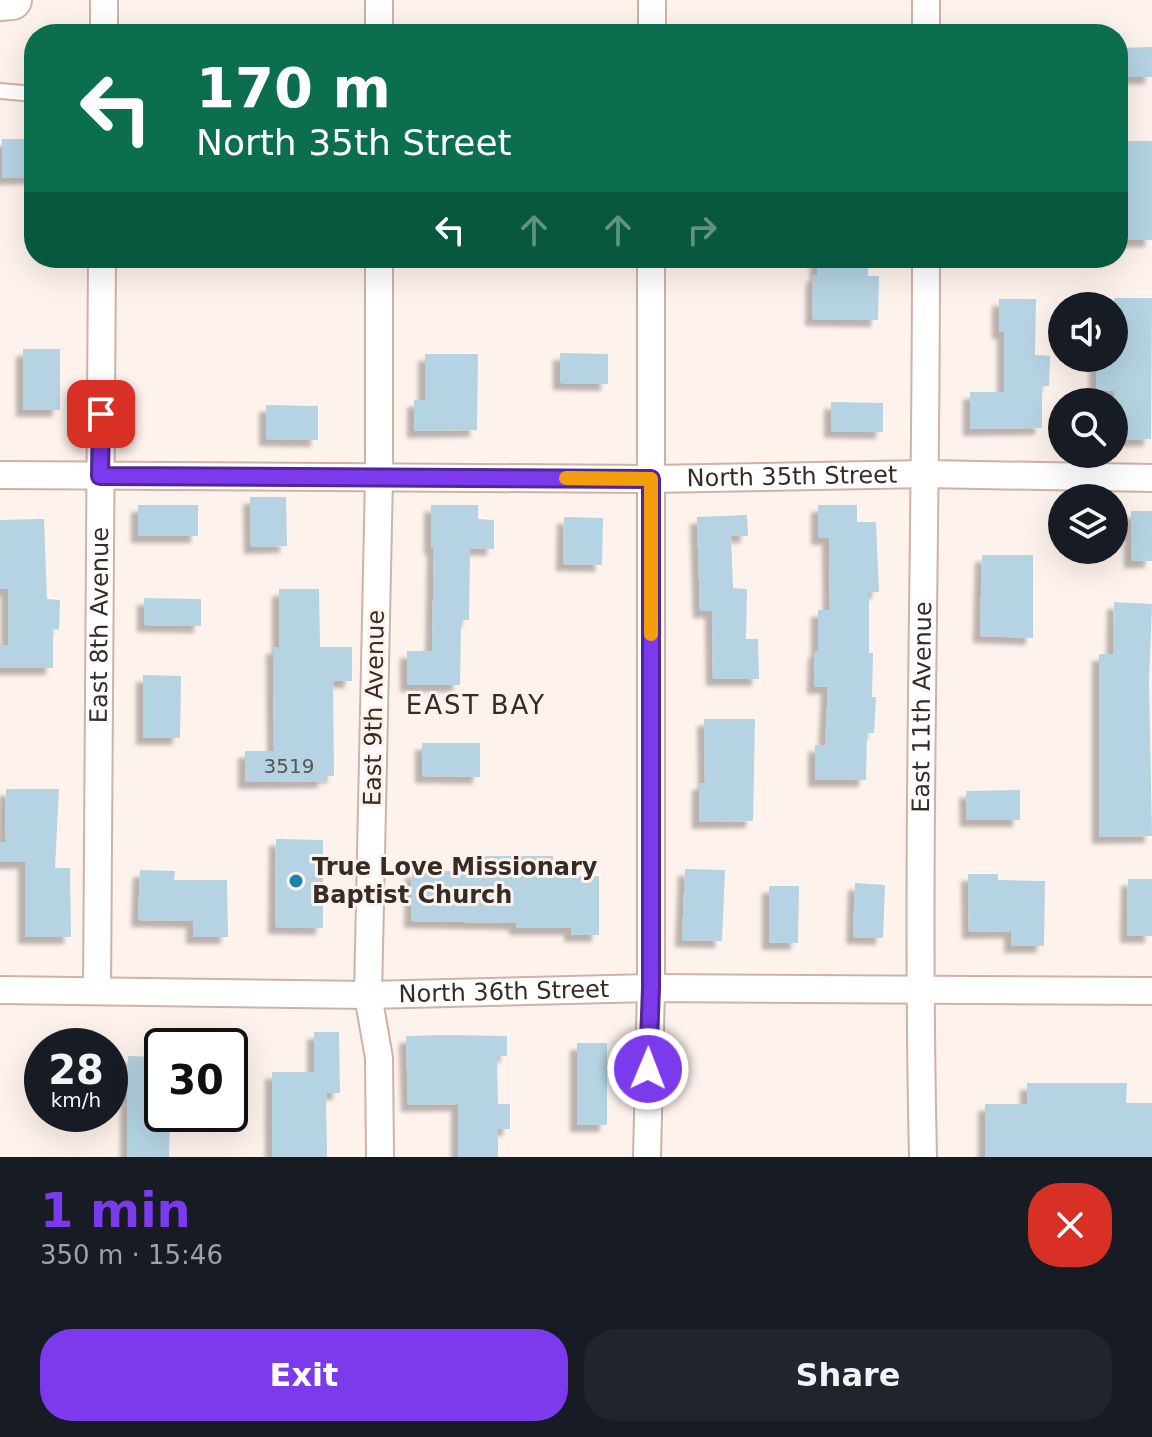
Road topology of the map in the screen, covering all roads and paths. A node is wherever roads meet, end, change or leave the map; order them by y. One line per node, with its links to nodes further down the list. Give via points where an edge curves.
1 (12, 0): 6 (street)
2 (104, 0): 7 (street)
3 (379, 0): 8 (street)
4 (652, 0): 9 (street)
5 (926, 0): 10 (street)
6 (0, 1)
7 (104, 24)
8 (379, 24)
9 (652, 24)
10 (926, 24)
11 (0, 91): 12 (lane)
12 (24, 93)
13 (102, 268): 19 (street, East 8th Avenue)
14 (379, 268): 20 (street, East 9th Avenue)
15 (651, 268): 22 (street)
16 (926, 268): 17 (street, East 11th Avenue)
17 (926, 474): 21 (street, North 35th Street); 22 (street, North 35th Street); 25 (street, East 11th Avenue)
18 (0, 475): 19 (street, North 35th Street)
19 (100, 476): 20 (street, North 35th Street); 26 (street, East 8th Avenue)
20 (379, 477): 22 (street, North 35th Street); 28 (street, East 9th Avenue)
21 (1152, 478)
22 (651, 479): 23 (street)
23 (651, 988): 25 (street, North 36th Street); 28 (street, North 36th Street); 30 (street)
24 (0, 990): 26 (street, North 36th Street)
25 (919, 990): 27 (street, North 36th Street); 31 (street, East 11th Avenue)
26 (97, 991): 28 (street, North 36th Street)
27 (1152, 991)
28 (368, 995): 29 (street, East 9th Avenue, via 379,1058)
29 (380, 1157)
30 (647, 1157)
31 (923, 1157)

